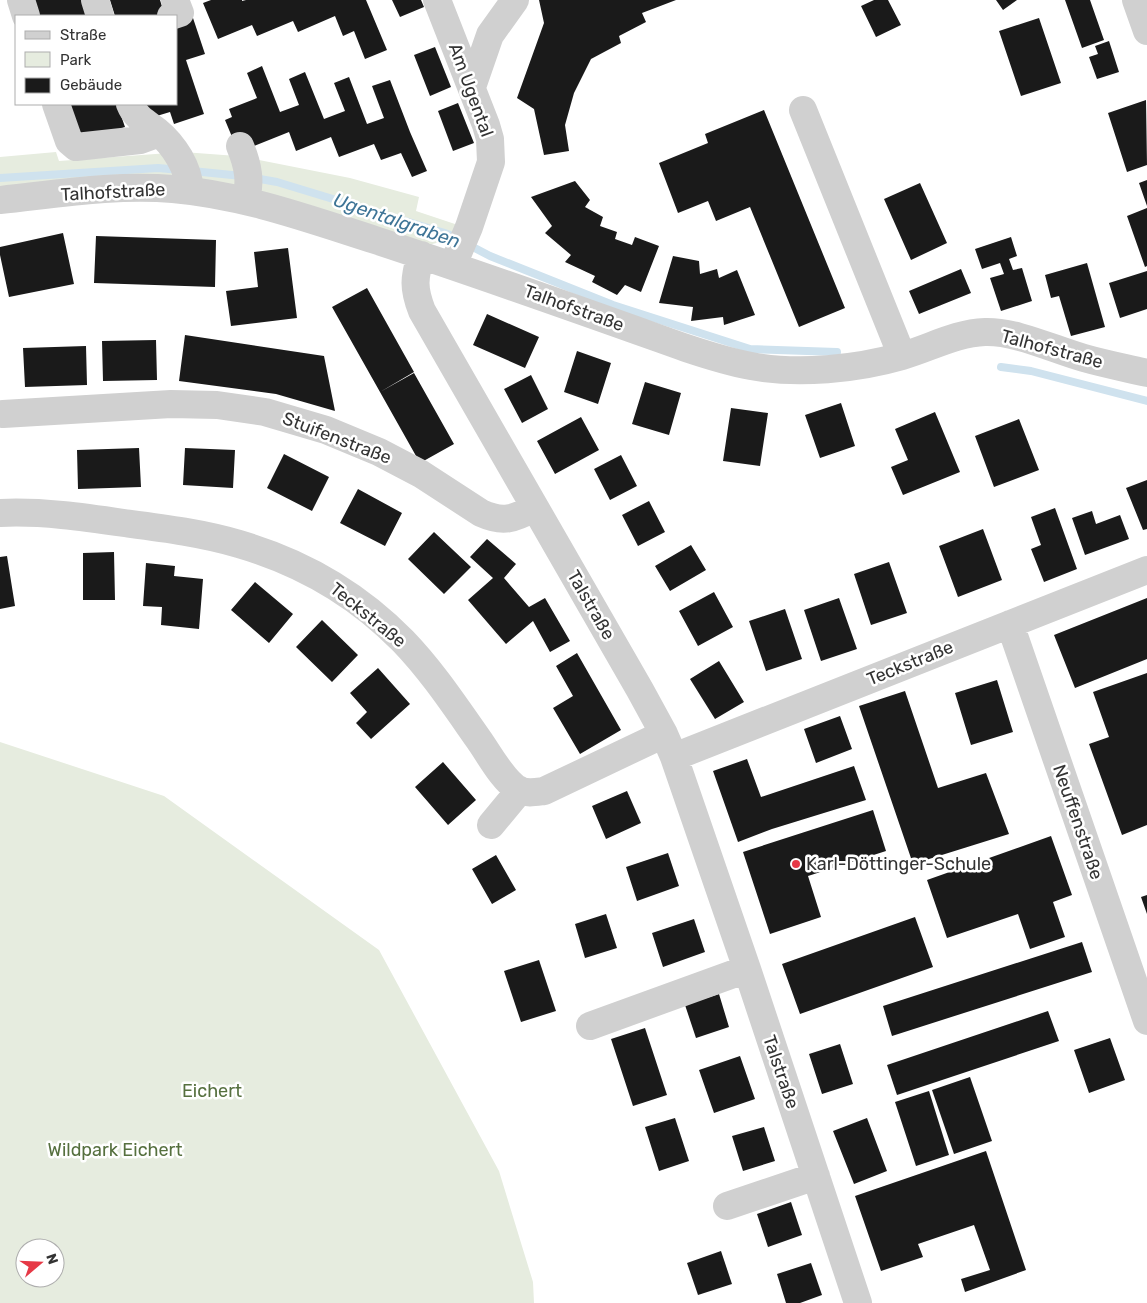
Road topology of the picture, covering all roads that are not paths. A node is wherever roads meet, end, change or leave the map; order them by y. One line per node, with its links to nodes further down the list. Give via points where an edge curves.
1 (21, 0): 6 (street)
2 (95, 0): 7 (street)
3 (175, 0): 8 (street, via 180,13)
4 (437, 0): 9 (street, Am Ugental)
5 (515, 0): 9 (street, via 490,35)
6 (26, 15)
7 (100, 15)
8 (174, 15)
9 (472, 87): 19 (street, Am Ugental, via 492,151 488,173)
10 (56, 105): 13 (street, via 69,141 76,147 140,140)
11 (130, 105): 13 (street, via 135,114)
12 (803, 110): 20 (street)
13 (156, 131): 15 (street, via 173,148)
14 (243, 152): 16 (street, via 249,175)
15 (186, 177): 16 (street, Talhofstraße); 17 (street, Talhofstraße, via 132,188)
16 (247, 197): 18 (street, Talhofstraße)
17 (0, 200)
18 (421, 255): 19 (street, Talhofstraße); 23 (street, Talstraße, via 415,277 422,311)
19 (455, 259): 20 (street, Talhofstraße, via 678,345 737,364 822,369 857,366)
20 (902, 356): 21 (street, Talhofstraße, via 962,335 996,332)
21 (1147, 373)
22 (3, 414): 23 (street, Stuifenstraße, via 172,404 249,409 305,423 379,452 490,517 510,519)
23 (534, 508): 27 (street, Talstraße)
24 (0, 513): 28 (street, Teckstraße, via 103,520 195,535 254,549 312,573 358,602 403,642 425,666 501,771)
25 (1147, 570): 26 (street, Teckstraße)
26 (1010, 624): 27 (street, Teckstraße); 31 (street, Neuffenstraße)
27 (669, 746): 28 (street, Teckstraße, via 544,791); 30 (street, Talstraße)
28 (520, 790): 29 (street)
29 (491, 825)
30 (747, 969): 32 (street); 33 (street, Talstraße)
31 (1147, 1021)
32 (590, 1026)
33 (816, 1176): 34 (street); 35 (street, Talstraße)
34 (727, 1206)
35 (858, 1303)

